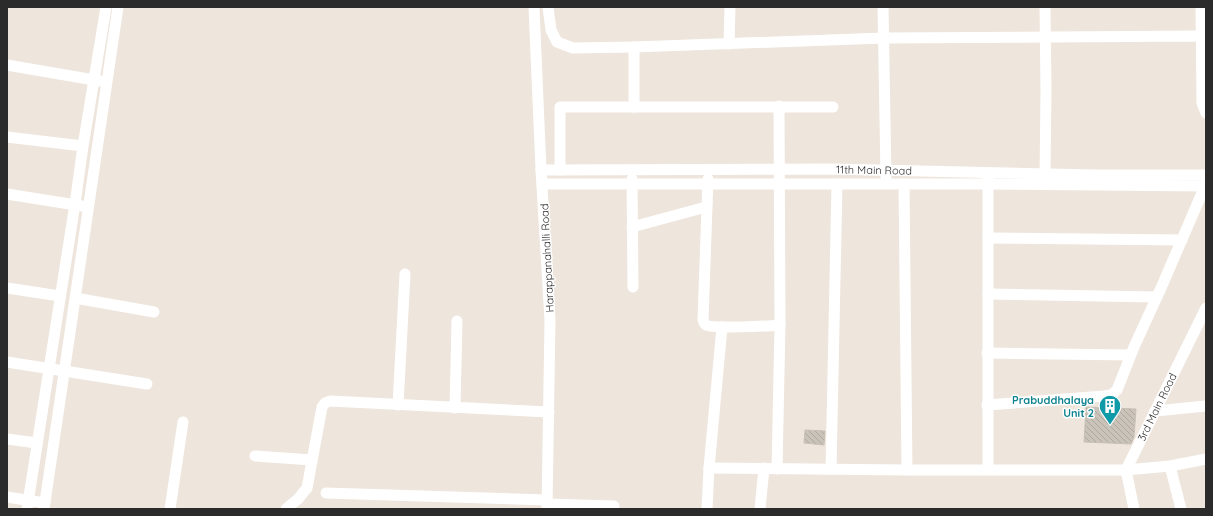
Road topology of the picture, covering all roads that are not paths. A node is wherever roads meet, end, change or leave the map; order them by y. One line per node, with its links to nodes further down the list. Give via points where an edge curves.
1 (106, 7): 15 (street)
2 (118, 7): 16 (street)
3 (534, 7): 23 (street, Harappanahalli Road)
4 (548, 7): 13 (street, via 557,42 574,48)
5 (730, 7): 12 (street)
6 (883, 7): 11 (street)
7 (1046, 7): 9 (street)
8 (1201, 7): 10 (street)
9 (1045, 37): 10 (street); 11 (street); 30 (street)
10 (1203, 37): 20 (street, via 1202,103)
11 (884, 38): 12 (street); 28 (street)
12 (729, 44): 13 (street)
13 (634, 47): 17 (street)
14 (7, 65): 15 (street)
15 (94, 80): 16 (street); 22 (street)
16 (107, 82): 43 (street)
17 (634, 106): 18 (street); 24 (street, via 560,107)
18 (779, 106): 19 (street); 27 (street)
19 (833, 107)
20 (1206, 113)
21 (7, 137): 22 (street)
22 (83, 146): 42 (street)
23 (541, 170): 24 (street, 11th Main Road); 32 (street, Harappanahalli Road)
24 (560, 170): 25 (street, 11th Main Road)
25 (631, 170): 26 (street, 11th Main Road); 33 (street)
26 (708, 170): 27 (street, 11th Main Road); 39 (street)
27 (780, 170): 28 (street, 11th Main Road); 40 (street)
28 (887, 170): 29 (street, 11th Main Road); 35 (street)
29 (988, 172): 30 (street, 11th Main Road); 37 (street)
30 (1045, 174): 31 (street, 11th Main Road)
31 (1206, 174)
32 (542, 184): 33 (street, 11th Main Road); 72 (street, Harappanahalli Road, via 550,320)
33 (632, 184): 39 (street, 11th Main Road); 45 (street)
34 (837, 184): 35 (street, 11th Main Road); 40 (street, 11th Main Road); 83 (street)
35 (886, 184): 36 (street, 11th Main Road)
36 (904, 184): 37 (street, 11th Main Road); 85 (street)
37 (988, 184): 38 (street, 11th Main Road); 46 (street)
38 (1206, 184): 47 (street)
39 (707, 185): 40 (street, 11th Main Road); 44 (street)
40 (780, 185): 59 (street)
41 (7, 194): 42 (street)
42 (75, 204): 43 (street); 52 (street)
43 (89, 207): 53 (street)
44 (706, 207): 45 (street); 60 (street, via 703,320 707,326)
45 (632, 227): 49 (street)
46 (988, 238): 47 (street); 51 (street)
47 (1182, 240): 54 (street)
48 (405, 274): 67 (street)
49 (632, 287)
50 (7, 288): 52 (street)
51 (988, 294): 54 (street); 61 (street)
52 (60, 296): 64 (street)
53 (75, 298): 56 (street); 65 (street)
54 (1157, 298): 62 (street)
55 (1206, 308): 58 (street, 3rd Main Road)
56 (154, 312)
57 (457, 321): 70 (street)
58 (1203, 321): 71 (street, 3rd Main Road)
59 (780, 326): 60 (street); 82 (street)
60 (722, 327): 80 (street)
61 (987, 353): 62 (street); 68 (street)
62 (1130, 355): 68 (street, via 1117,390 1111,395)
63 (7, 362): 64 (street)
64 (48, 370): 65 (street); 75 (street)
65 (64, 372): 66 (street); 91 (street)
66 (147, 384)
67 (398, 405): 70 (street); 78 (street, via 330,401 325,403 322,407)
68 (987, 405): 84 (street)
69 (1206, 406): 71 (street)
70 (455, 408): 72 (street)
71 (1155, 411): 86 (street, 3rd Main Road)
72 (549, 412): 89 (street, Harappanahalli Road)
73 (183, 422): 93 (street)
74 (7, 439): 75 (street)
75 (37, 443): 90 (street)
76 (256, 456): 78 (street)
77 (1206, 459): 79 (street)
78 (312, 460): 94 (street, via 307,488)
79 (1170, 466): 86 (street); 98 (street)
80 (709, 468): 81 (street); 95 (street)
81 (764, 468): 82 (street); 96 (street)
82 (777, 469): 83 (street)
83 (831, 469): 85 (street)
84 (988, 469): 85 (street); 86 (street)
85 (907, 470)
86 (1126, 470): 97 (street)
87 (326, 493): 89 (street)
88 (7, 497): 90 (street)
89 (547, 504): 92 (street)
90 (27, 505): 91 (street)
91 (44, 506)
92 (614, 506)
93 (170, 509)
94 (286, 509)
95 (707, 509)
96 (760, 509)
97 (1134, 509)
98 (1181, 509)

